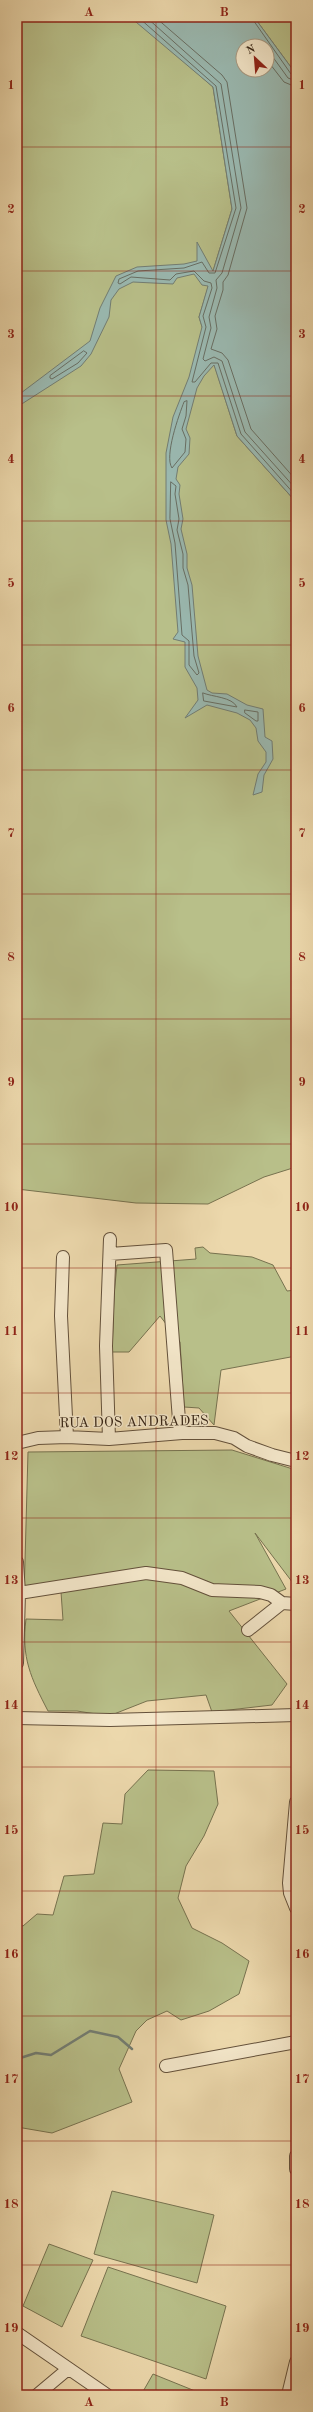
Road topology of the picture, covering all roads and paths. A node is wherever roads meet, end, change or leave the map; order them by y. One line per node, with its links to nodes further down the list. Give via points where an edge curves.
1 (110, 1239): 2 (street)
2 (110, 1254): 4 (street, via 166,1250); 6 (street, via 106,1346)
3 (63, 1257): 5 (street, via 61,1316)
4 (180, 1434): 6 (street, RUA DOS ANDRADES); 8 (street, RUA DOS ANDRADES, via 214,1433 234,1438 272,1455)
5 (67, 1437): 6 (street, RUA DOS ANDRADES); 7 (street, RUA DOS ANDRADES, via 38,1438)
6 (109, 1439)
7 (17, 1444)
8 (296, 1461)
9 (17, 1562): 10 (street)
10 (19, 1593): 11 (street, via 146,1573 182,1578 212,1590 260,1592 271,1595); 14 (street)
11 (282, 1603): 12 (street); 13 (street)
12 (296, 1604)
13 (248, 1630)
14 (17, 1663)
15 (296, 1715): 16 (street, via 110,1720)
16 (17, 1718)
17 (296, 1802): 18 (street, via 289,1883)
18 (296, 1908)
19 (296, 2042): 20 (street)
20 (166, 2066)
21 (296, 2156): 22 (street)
22 (296, 2169)
23 (17, 2333): 25 (street)
24 (296, 2362): 28 (street)
25 (68, 2369): 26 (street); 27 (street)
26 (37, 2395)
27 (107, 2395)
28 (288, 2395)

